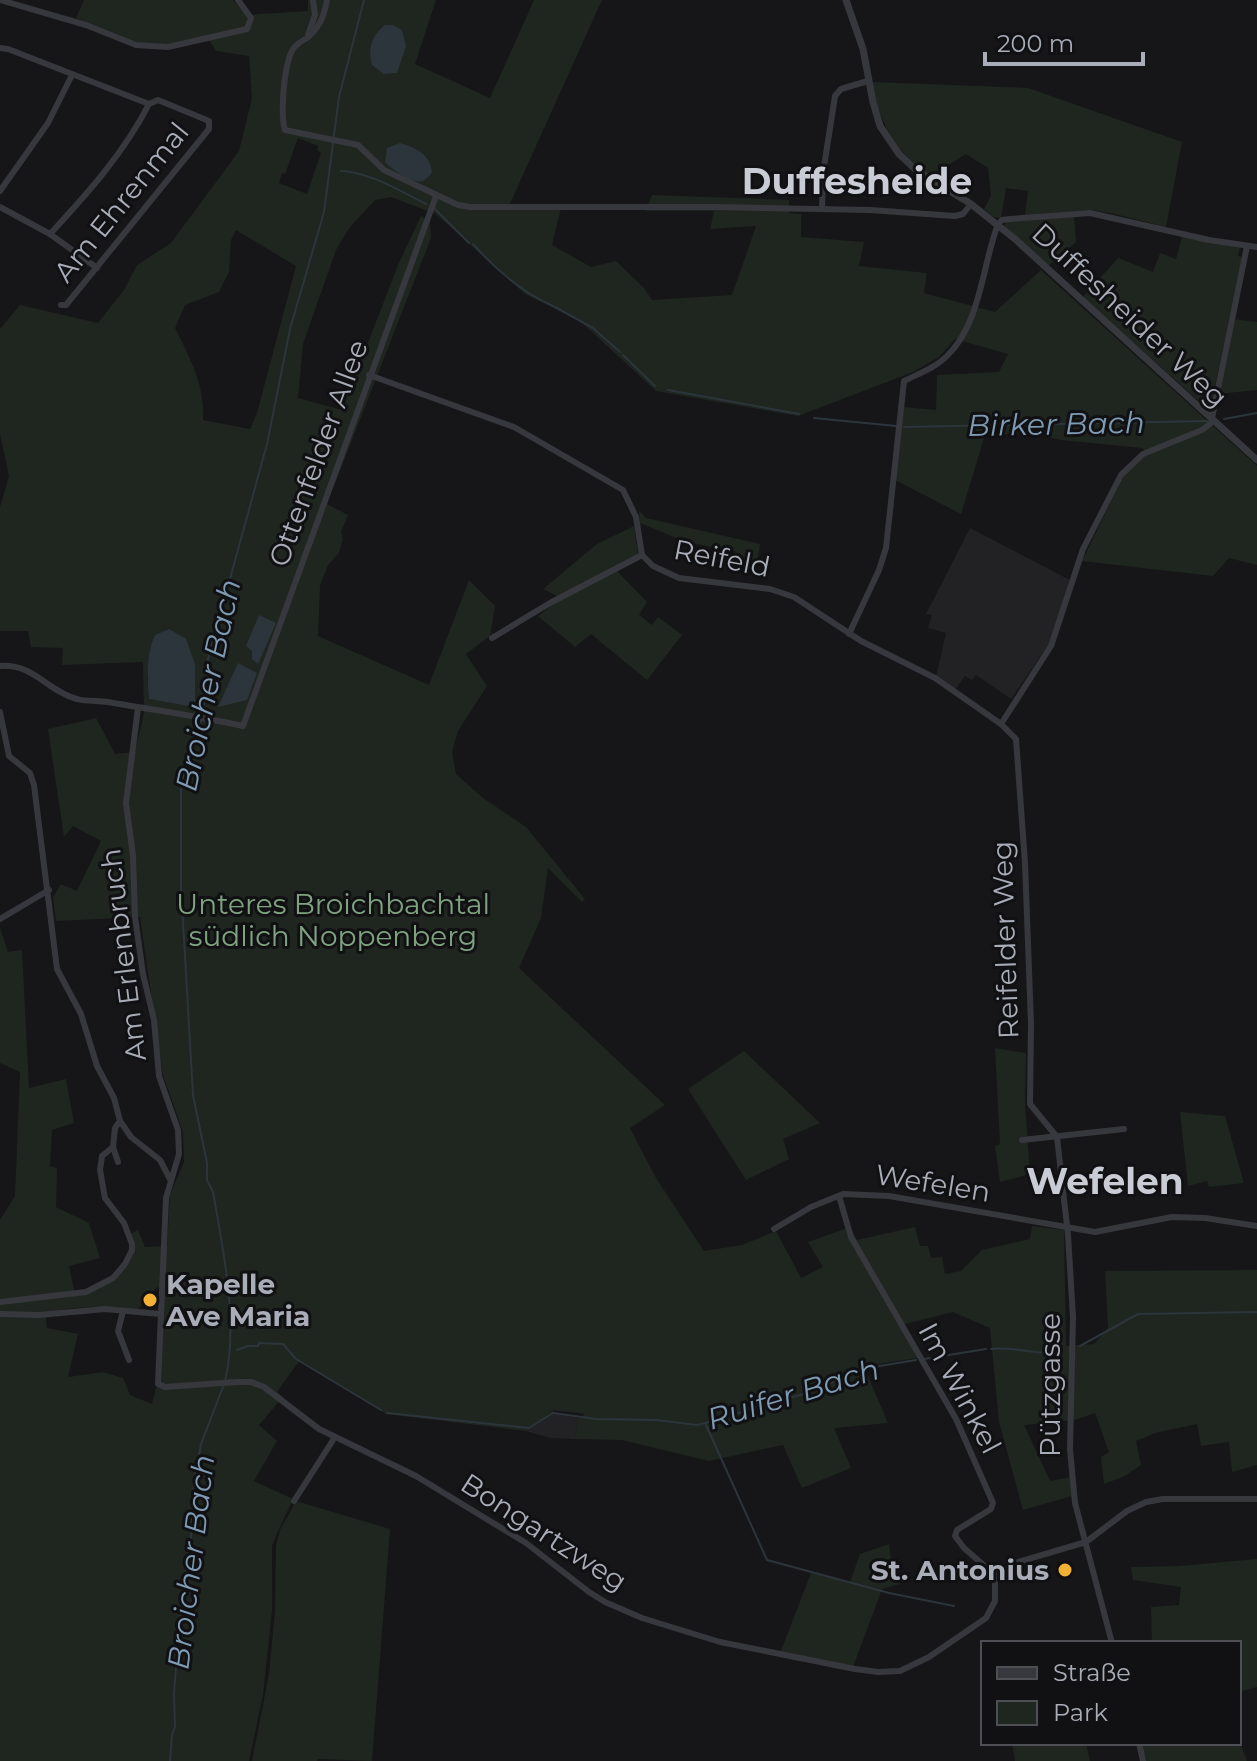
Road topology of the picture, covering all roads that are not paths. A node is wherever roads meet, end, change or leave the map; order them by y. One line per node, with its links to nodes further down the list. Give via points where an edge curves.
1 (0, 0): 2 (street, via 136,45 168,47 247,29 251,18)
2 (238, 0)
3 (313, 0): 6 (street, via 315,15)
4 (327, 0): 6 (street, via 321,23)
5 (846, 0): 9 (street, Duffesheider Weg)
6 (306, 38): 12 (street, via 290,56 281,108 285,130 358,145 384,170)
7 (0, 48): 8 (street)
8 (72, 75): 10 (street); 11 (street, via 48,123)
9 (868, 81): 13 (street, Duffesheider Weg, via 880,126 899,154); 14 (street, via 835,96)
10 (149, 104): 18 (street, via 92,189); 21 (street, Am Ehrenmal, via 158,100 209,121 209,129)
11 (0, 191)
12 (436, 196): 14 (street, via 470,207); 23 (street, Ottenfelder Allee)
13 (971, 204): 14 (street, via 955,216); 17 (street, Duffesheider Weg)
14 (822, 209)
15 (3, 210): 16 (street); 18 (street)
16 (0, 219)
17 (998, 224): 19 (street, via 1090,213); 24 (street, Duffesheider Weg); 27 (street, via 959,340 945,358 904,381 884,558)
18 (50, 234): 21 (street)
19 (1247, 246): 20 (street); 24 (street)
20 (1257, 247)
21 (97, 268): 22 (street, Am Ehrenmal)
22 (61, 305)
23 (369, 375): 26 (street, Reifeld, via 514,427 623,490 636,517); 30 (street, Ottenfelder Allee, via 243,726)
24 (1212, 419): 25 (street, Duffesheider Weg); 32 (street, via 1202,430 1143,454 1121,475 1083,549 1051,646)
25 (1257, 460)
26 (642, 555): 27 (street, Reifeld, via 679,578 785,593); 28 (street)
27 (849, 634): 32 (street, Reifeld, via 926,673)
28 (492, 638)
29 (0, 666): 30 (street, via 21,667 54,691 74,698)
30 (138, 708): 42 (street, Am Erlenbruch, via 126,803 140,961 154,1020 159,1076 178,1130 178,1165)
31 (0, 712): 34 (street, via 9,756 30,773 34,785)
32 (1001, 724): 33 (street, Reifeld)
33 (1012, 733): 38 (street, Reifelder Weg, via 1018,744 1023,804 1030,1104)
34 (49, 890): 35 (street); 36 (street, via 57,969 81,1014)
35 (0, 919)
36 (120, 1121): 40 (street); 42 (street, via 160,1160)
37 (1124, 1129): 38 (street)
38 (1057, 1137): 39 (street); 44 (street)
39 (1022, 1140)
40 (113, 1147): 41 (street); 47 (street, via 102,1156 100,1170 105,1198 132,1244 120,1272 86,1292)
41 (118, 1162)
42 (171, 1182): 50 (street, Am Erlenbruch)
43 (839, 1196): 44 (street, Wefelen, via 889,1196); 46 (street); 57 (street, Im Winkel, via 851,1237 956,1419 993,1503 955,1536)
44 (1066, 1225): 45 (street, Wefelen, via 1095,1232 1172,1217); 56 (street, Pützgasse, via 1073,1317 1070,1449 1075,1503)
45 (1257, 1226)
46 (774, 1229)
47 (0, 1302)
48 (123, 1311): 49 (street); 50 (street); 51 (street, via 119,1343)
49 (0, 1314)
50 (160, 1314): 52 (street, Am Erlenbruch)
51 (129, 1360)
52 (158, 1384): 53 (street, Bongartzweg, via 251,1382)
53 (335, 1437): 55 (street); 57 (street, Bongartzweg, via 416,1476 526,1543 589,1592 642,1618 720,1642 878,1672 900,1671 986,1618 995,1601)
54 (1257, 1499): 56 (street, via 1146,1502)
55 (294, 1501)
56 (1086, 1542): 57 (street, via 1015,1563); 58 (street, Pützgasse)
57 (995, 1575)
58 (1111, 1641)

